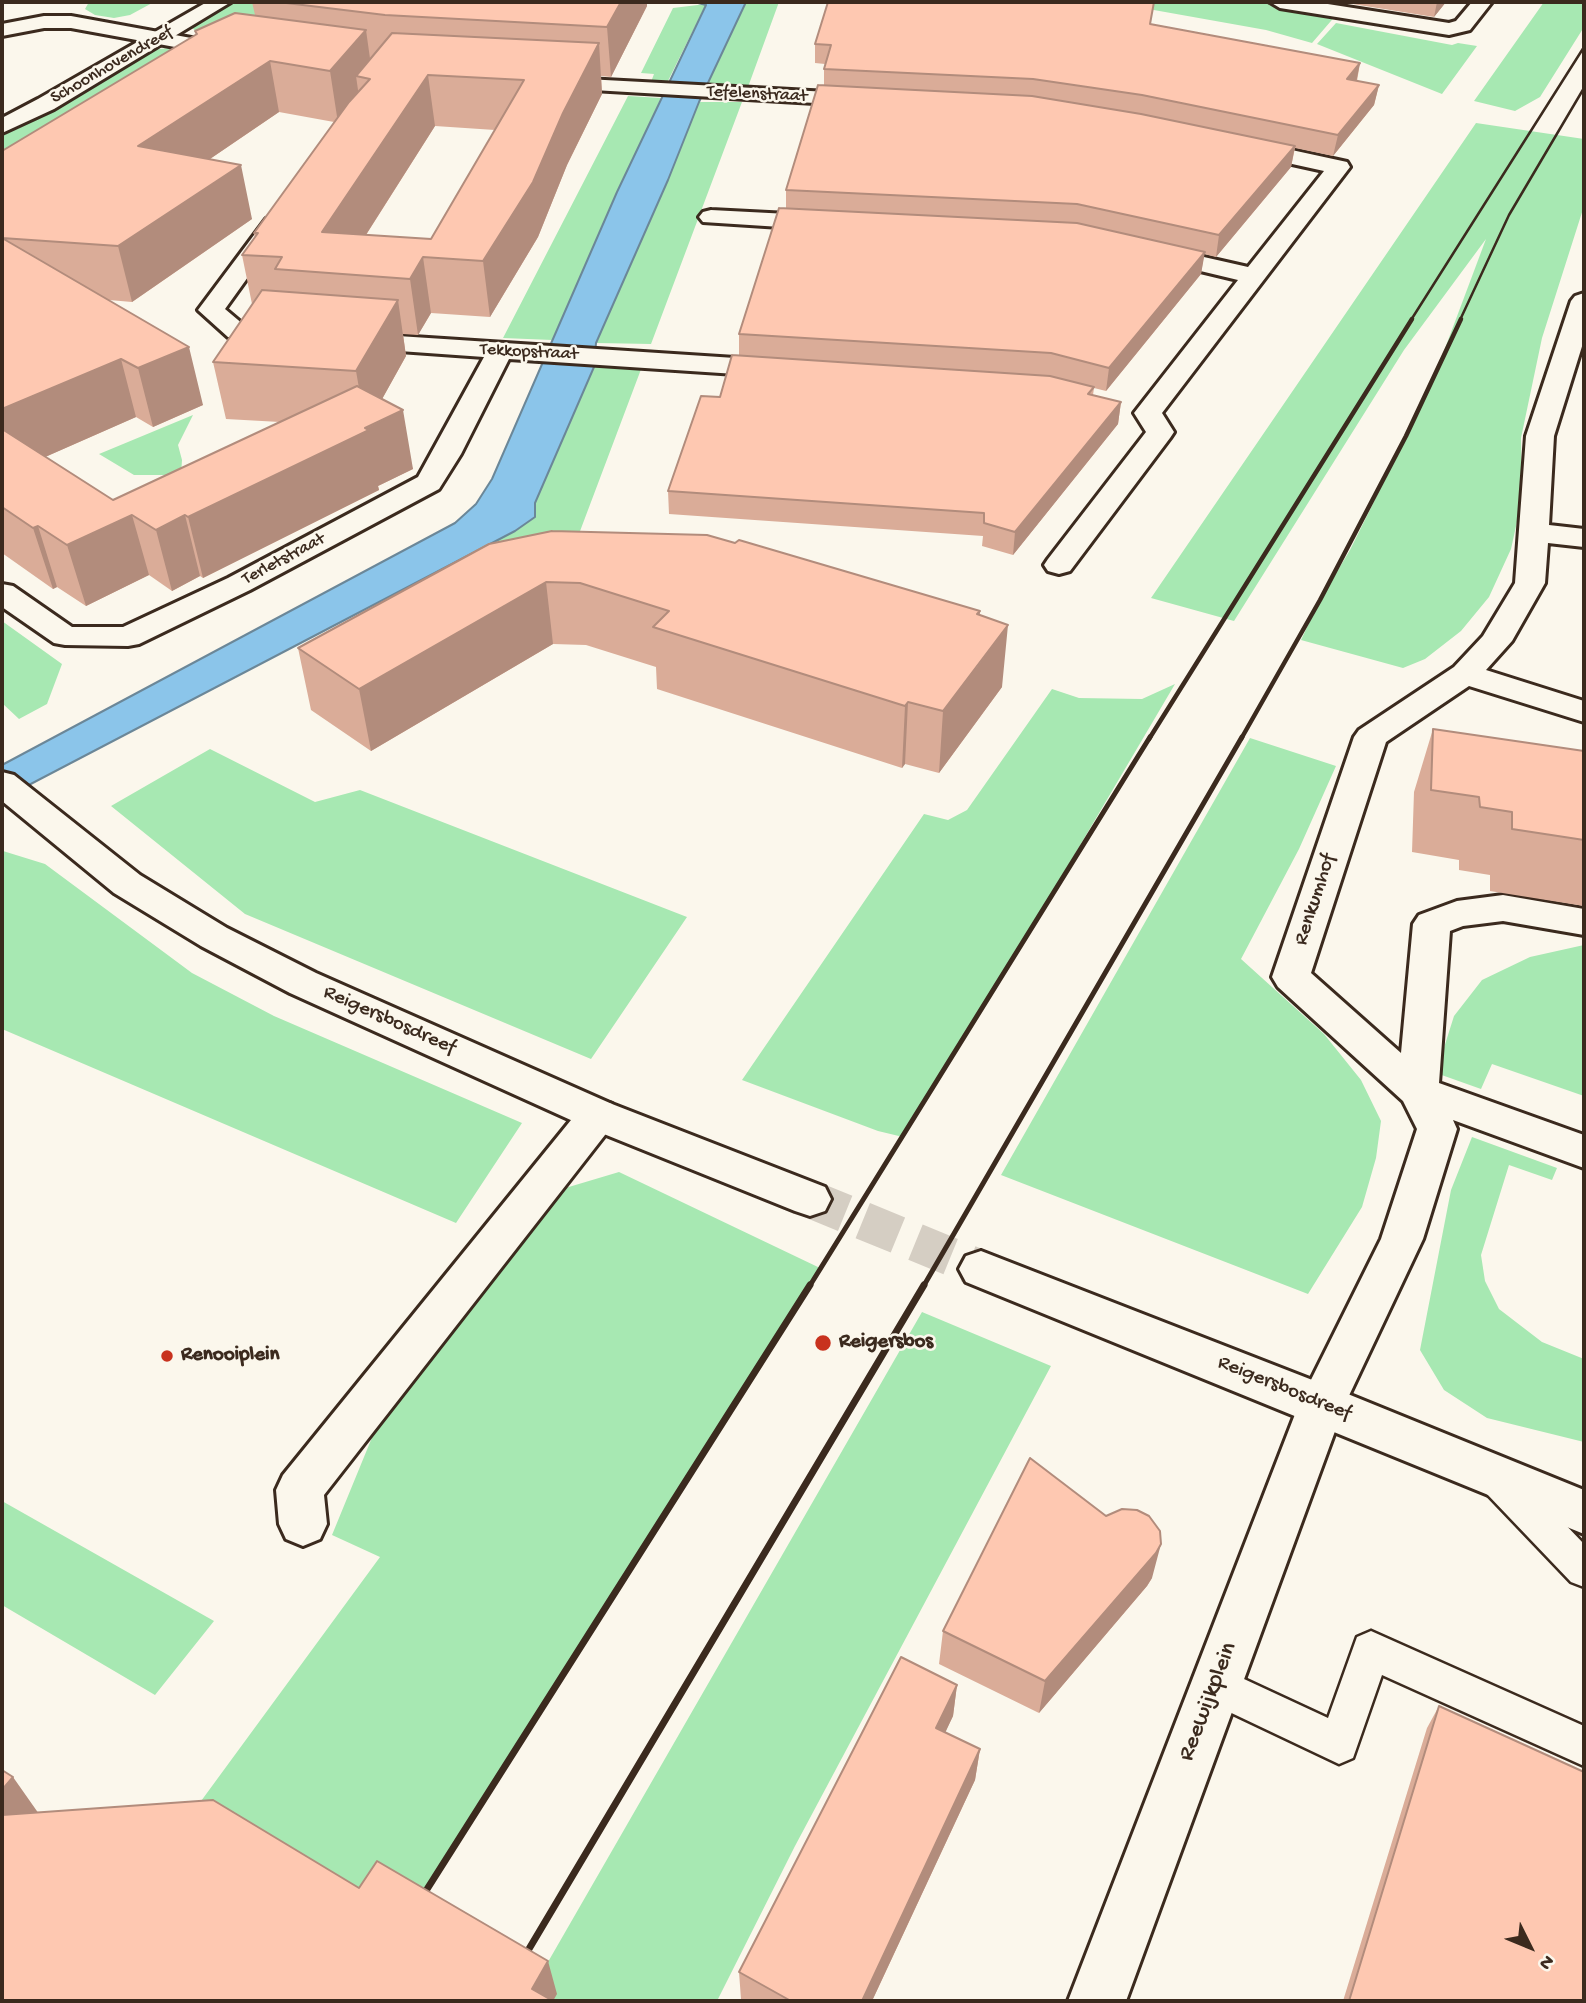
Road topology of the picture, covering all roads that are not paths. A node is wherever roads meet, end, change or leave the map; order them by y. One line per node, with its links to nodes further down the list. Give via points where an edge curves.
1 (190, 2): 7 (street, Schoonhovendreef)
2 (221, 2): 8 (street, Schoonhovendreef)
3 (1280, 2): 4 (street, via 1449,29 1463,26)
4 (1482, 2)
5 (72, 12): 6 (street); 7 (street)
6 (2, 30)
7 (136, 33): 8 (street); 12 (street, Schoonhovendreef)
8 (161, 38): 9 (street, via 249,55); 13 (street, Schoonhovendreef)
9 (207, 69)
10 (527, 82): 11 (street, Tefelenstraat)
11 (890, 102)
12 (2, 114)
13 (2, 126)
14 (1213, 140): 19 (street, via 1339,167)
15 (285, 209): 21 (street, via 211,310 237,332)
16 (711, 217): 17 (street)
17 (845, 223)
18 (1126, 247): 19 (street)
19 (1254, 276): 28 (street, via 1136,410 1160,432)
20 (1584, 302): 24 (street)
21 (306, 337)
22 (334, 339): 23 (street, Tekkopstraat)
23 (500, 352): 25 (street, Tekkopstraat); 29 (street, Terletstraat, via 429,483 239,584 128,637 65,636)
24 (1574, 369): 26 (street, via 1540,436)
25 (806, 370)
26 (1532, 532): 27 (street); 30 (street, via 1530,583 1496,641)
27 (1584, 538)
28 (1059, 565)
29 (2, 593)
30 (1451, 683): 31 (street); 34 (street, Renkumhof, via 1371,737 1290,977)
31 (1584, 712)
32 (2, 783): 35 (street, Reigersbosdreef, via 128,884 214,937 303,983)
33 (1584, 922): 34 (street, via 1503,908 1457,914 1432,924)
34 (1418, 1091): 36 (street, Renkumhof); 39 (street, Renkumhof, via 1437,1129 1402,1239)
35 (598, 1115): 37 (street, Reigersbosdreef); 42 (street, via 300,1490)
36 (1584, 1152)
37 (810, 1199)
38 (981, 1269): 39 (street, Reigersbosdreef)
39 (1322, 1404): 40 (street, Reigersbosdreef); 44 (street, Reewijkplein)
40 (1493, 1474): 41 (street, Reigersbosdreef); 43 (lane)
41 (1584, 1512)
42 (303, 1524)
43 (1584, 1570)
44 (1216, 1685): 45 (lane, via 1339,1744 1371,1650); 46 (street, Reewijkplein)
45 (1584, 1746)
46 (1097, 2001)

